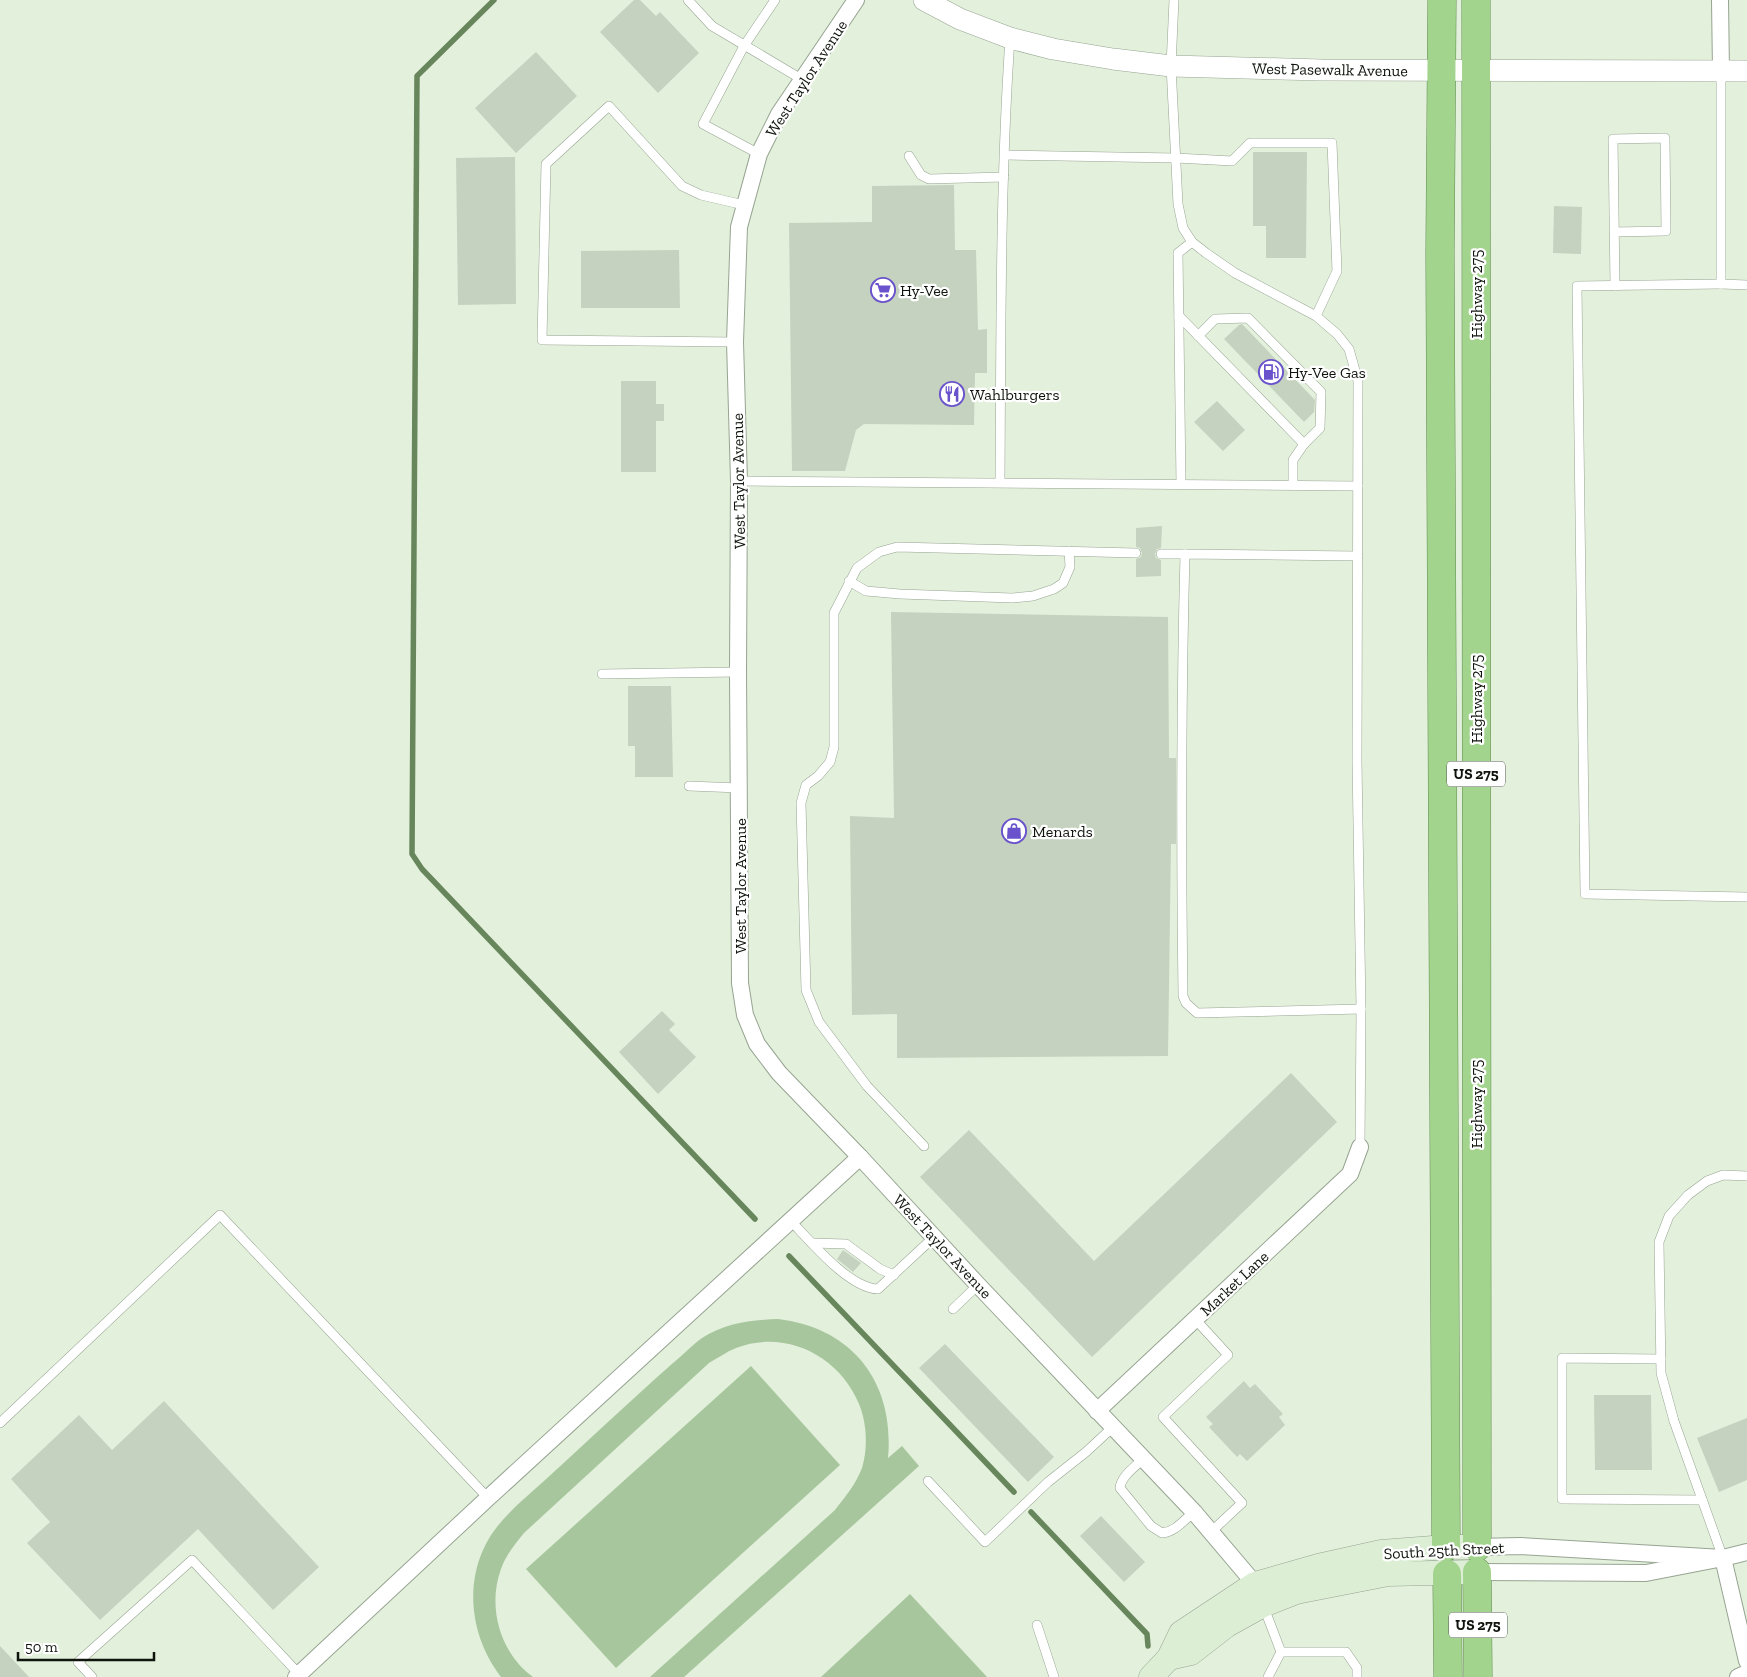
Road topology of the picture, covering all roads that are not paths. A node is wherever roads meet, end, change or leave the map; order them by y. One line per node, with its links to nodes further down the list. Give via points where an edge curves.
1 (688, 0): 10 (lane, via 712,26)
2 (775, 0): 10 (lane)
3 (856, 0): 16 (street, West Taylor Avenue)
4 (924, 0): 9 (street, West Pasewalk Avenue, via 960,19)
5 (1174, 0): 11 (lane)
6 (1442, 0): 12 (highway, Highway 275 / US 275)
7 (1476, 0): 13 (highway, Highway 275 / US 275)
8 (1720, 0): 14 (street)
9 (1010, 38): 11 (street, West Pasewalk Avenue, via 1113,59); 18 (lane)
10 (744, 46): 16 (lane); 17 (lane, via 703,124)
11 (1170, 66): 12 (street, West Pasewalk Avenue); 20 (lane)
12 (1441, 70): 13 (street, West Pasewalk Avenue); 71 (highway, Highway 275 / US 275)
13 (1476, 71): 14 (street, West Pasewalk Avenue); 74 (highway, Highway 275 / US 275)
14 (1721, 71): 15 (street, West Pasewalk Avenue); 25 (lane)
15 (1747, 71)
16 (803, 80): 17 (street, West Taylor Avenue, via 778,114)
17 (759, 154): 22 (street, West Taylor Avenue)
18 (1005, 155): 20 (lane); 21 (lane)
19 (909, 156): 21 (lane, via 921,175 929,179)
20 (1176, 158): 24 (lane, via 1183,228); 29 (lane, via 1232,161 1250,143 1332,143 1337,271)
21 (1004, 177): 34 (lane)
22 (744, 205): 31 (street, West Taylor Avenue, via 738,227); 31 (lane, via 701,195 682,186 608,106 546,164 542,340)
23 (1614, 232): 23 (lane, via 1613,139 1665,138 1666,232); 27 (lane)
24 (1192, 242): 28 (lane, via 1178,253); 29 (lane, via 1235,273)
25 (1721, 284): 26 (lane); 27 (lane)
26 (1747, 285)
27 (1615, 286): 48 (lane, via 1577,286 1586,894)
28 (1179, 316): 30 (lane); 35 (lane)
29 (1316, 316): 37 (lane, via 1349,348 1358,381)
30 (1198, 336): 32 (lane); 32 (lane, via 1215,320 1248,318 1295,365 1321,392 1320,428)
31 (735, 342): 33 (street, West Taylor Avenue)
32 (1304, 444): 36 (lane, via 1293,460)
33 (739, 480): 34 (lane); 44 (street, West Taylor Avenue)
34 (1000, 482): 35 (lane)
35 (1181, 484): 36 (lane)
36 (1293, 485): 37 (lane)
37 (1358, 486): 42 (lane)
38 (1069, 551): 39 (lane); 43 (lane, via 897,547 880,552 857,568); 43 (lane, via 1070,567 1062,583 1033,596 900,594 866,591)
39 (1136, 553)
40 (1161, 554): 41 (lane)
41 (1185, 554): 42 (lane); 49 (lane, via 1182,660 1183,996 1197,1013)
42 (1358, 556): 49 (lane)
43 (849, 581): 50 (lane, via 834,613 834,746 830,762 806,785 801,803 806,990 819,1022 867,1086)
44 (738, 672): 45 (lane); 47 (street, West Taylor Avenue)
45 (602, 674)
46 (689, 786): 47 (lane)
47 (739, 788): 52 (street, West Taylor Avenue, via 740,983 745,1014 757,1044 779,1073)
48 (1747, 897)
49 (1361, 1009): 51 (lane)
50 (924, 1146)
51 (1360, 1148): 60 (street, Market Lane, via 1350,1174)
52 (860, 1157): 54 (street); 55 (street, West Taylor Avenue)
53 (1747, 1176): 61 (lane, via 1723,1175 1707,1181 1688,1195 1669,1216 1659,1242)
54 (791, 1221): 56 (lane); 67 (street)
55 (934, 1237): 57 (lane); 58 (street, West Taylor Avenue)
56 (812, 1243): 57 (lane, via 846,1244 880,1269); 57 (lane, via 831,1263 869,1289 878,1289)
57 (894, 1275)
58 (978, 1285): 59 (lane); 62 (street, West Taylor Avenue)
59 (953, 1309)
60 (1195, 1319): 62 (street, Market Lane); 70 (lane, via 1228,1355 1163,1417 1242,1503)
61 (1661, 1359): 68 (lane, via 1674,1421); 68 (lane, via 1562,1358 1562,1499)
62 (1097, 1411): 64 (street, West Taylor Avenue)
63 (0, 1424): 67 (lane, via 220,1215)
64 (1113, 1427): 65 (street, West Taylor Avenue); 66 (lane, via 1048,1482 985,1542)
65 (1143, 1459): 69 (street, West Taylor Avenue); 69 (lane, via 1120,1483 1120,1488 1151,1526 1166,1533)
66 (928, 1481)
67 (488, 1498): 81 (street)
68 (1702, 1500): 73 (lane)
69 (1194, 1512): 70 (street, West Taylor Avenue)
70 (1212, 1531): 76 (street, West Taylor Avenue)
71 (1446, 1547): 74 (main road, South 25th Street); 76 (main road, South 25th Street, via 1381,1552 1318,1566)
72 (1747, 1552): 73 (street, South 25th Street)
73 (1723, 1558): 74 (street, South 25th Street, via 1646,1573); 74 (street, South 25th Street, via 1520,1546); 79 (street)
74 (1477, 1560): 75 (main road, South 25th Street); 88 (highway, Highway 275 / US 275)
75 (1447, 1574): 76 (main road, South 25th Street, via 1388,1574 1296,1592); 87 (highway, US 275)
76 (1259, 1594): 78 (lane); 84 (main road, South 25th Street, via 1191,1653 1169,1658)
77 (1037, 1625): 83 (lane)
78 (1281, 1652): 85 (lane); 86 (lane, via 1346,1652 1357,1668)
79 (1747, 1661)
80 (1747, 1673): 89 (street)
81 (304, 1674): 82 (lane, via 192,1560 78,1662)
82 (92, 1677)
83 (1054, 1677)
84 (1151, 1677)
85 (1268, 1677)
86 (1357, 1677)
87 (1448, 1677)
88 (1478, 1677)
89 (1738, 1677)

